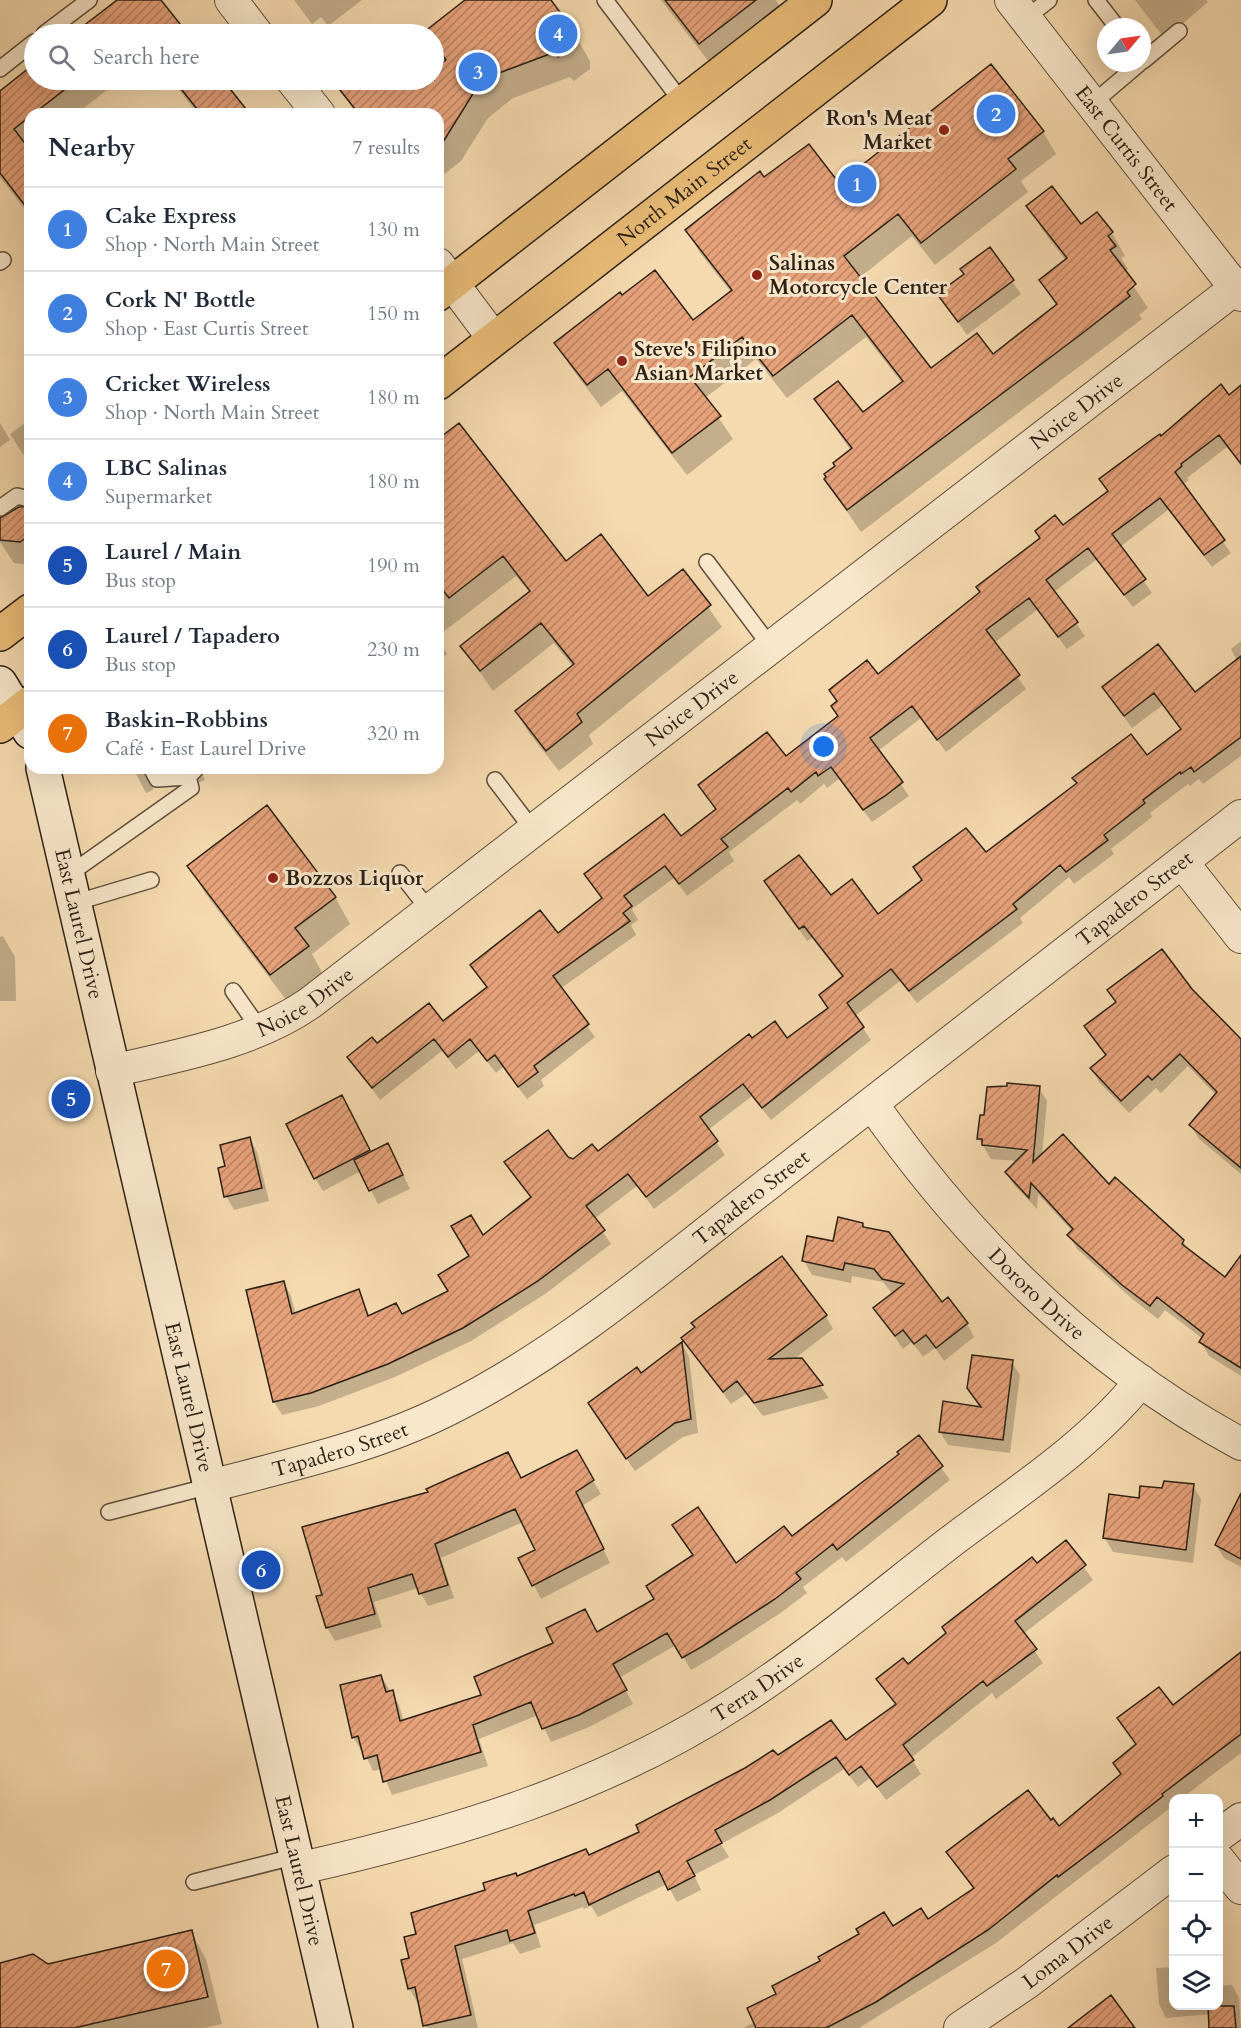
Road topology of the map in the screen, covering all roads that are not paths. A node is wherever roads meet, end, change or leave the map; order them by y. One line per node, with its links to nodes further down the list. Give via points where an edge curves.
1 (89, 0): 9 (lane)
2 (231, 0): 10 (street)
3 (605, 0): 17 (lane)
4 (815, 0): 17 (main road)
5 (930, 0): 23 (main road, North Main Street)
6 (1096, 0): 8 (lane)
7 (1028, 6): 18 (street, East Curtis Street)
8 (1110, 18)
9 (57, 24)
10 (249, 24)
11 (1179, 31): 13 (lane)
12 (24, 50): 14 (lane)
13 (1151, 54)
14 (0, 69)
15 (1129, 72): 18 (lane)
16 (300, 90): 19 (street)
17 (682, 102): 20 (main road)
18 (1093, 103): 22 (street, East Curtis Street)
19 (314, 108)
20 (444, 279)
21 (444, 281): 23 (street)
22 (1239, 289): 30 (street, Noice Drive)
23 (494, 339): 24 (main road, North Main Street)
24 (444, 378)
25 (24, 498): 26 (lane, via 17,496)
26 (0, 508)
27 (706, 562): 30 (lane)
28 (24, 616): 29 (main road)
29 (0, 634)
30 (771, 647): 39 (street, Noice Drive)
31 (0, 683): 32 (main road)
32 (20, 718)
33 (44, 774): 43 (main road, East Laurel Drive)
34 (154, 774): 35 (lane, via 157,779)
35 (186, 774)
36 (192, 774): 43 (lane, via 191,788)
37 (495, 780): 39 (lane)
38 (1241, 816): 40 (street, Tapadero Street)
39 (533, 830): 44 (street, Noice Drive)
40 (1182, 862): 45 (street); 49 (street, Tapadero Street)
41 (400, 873): 44 (lane)
42 (151, 880): 43 (lane)
43 (71, 889): 48 (main road, East Laurel Drive)
44 (429, 910): 47 (street, Noice Drive, via 317,998)
45 (1241, 937)
46 (233, 991): 47 (lane)
47 (261, 1031): 48 (street, Noice Drive)
48 (112, 1071): 52 (main road, East Laurel Drive)
49 (872, 1104): 50 (street, Dororo Drive, via 922,1173 1009,1270 1086,1339); 52 (street, Tapadero Street, via 558,1345 498,1382 443,1412 388,1435)
50 (1141, 1381): 51 (street, Dororo Drive); 56 (street, Terra Drive, via 1097,1430 796,1661 702,1723 610,1771 510,1812 415,1842)
51 (1241, 1444)
52 (210, 1486): 53 (lane); 56 (main road, East Laurel Drive)
53 (109, 1512)
54 (1241, 1819): 55 (street)
55 (1223, 1832)
56 (299, 1862): 59 (lane); 61 (main road, East Laurel Drive)
57 (1223, 1865): 60 (street)
58 (1169, 1874): 62 (street, Loma Drive, via 1028,1982)
59 (194, 1882)
60 (1241, 1888)
61 (336, 2028)
62 (960, 2028)

